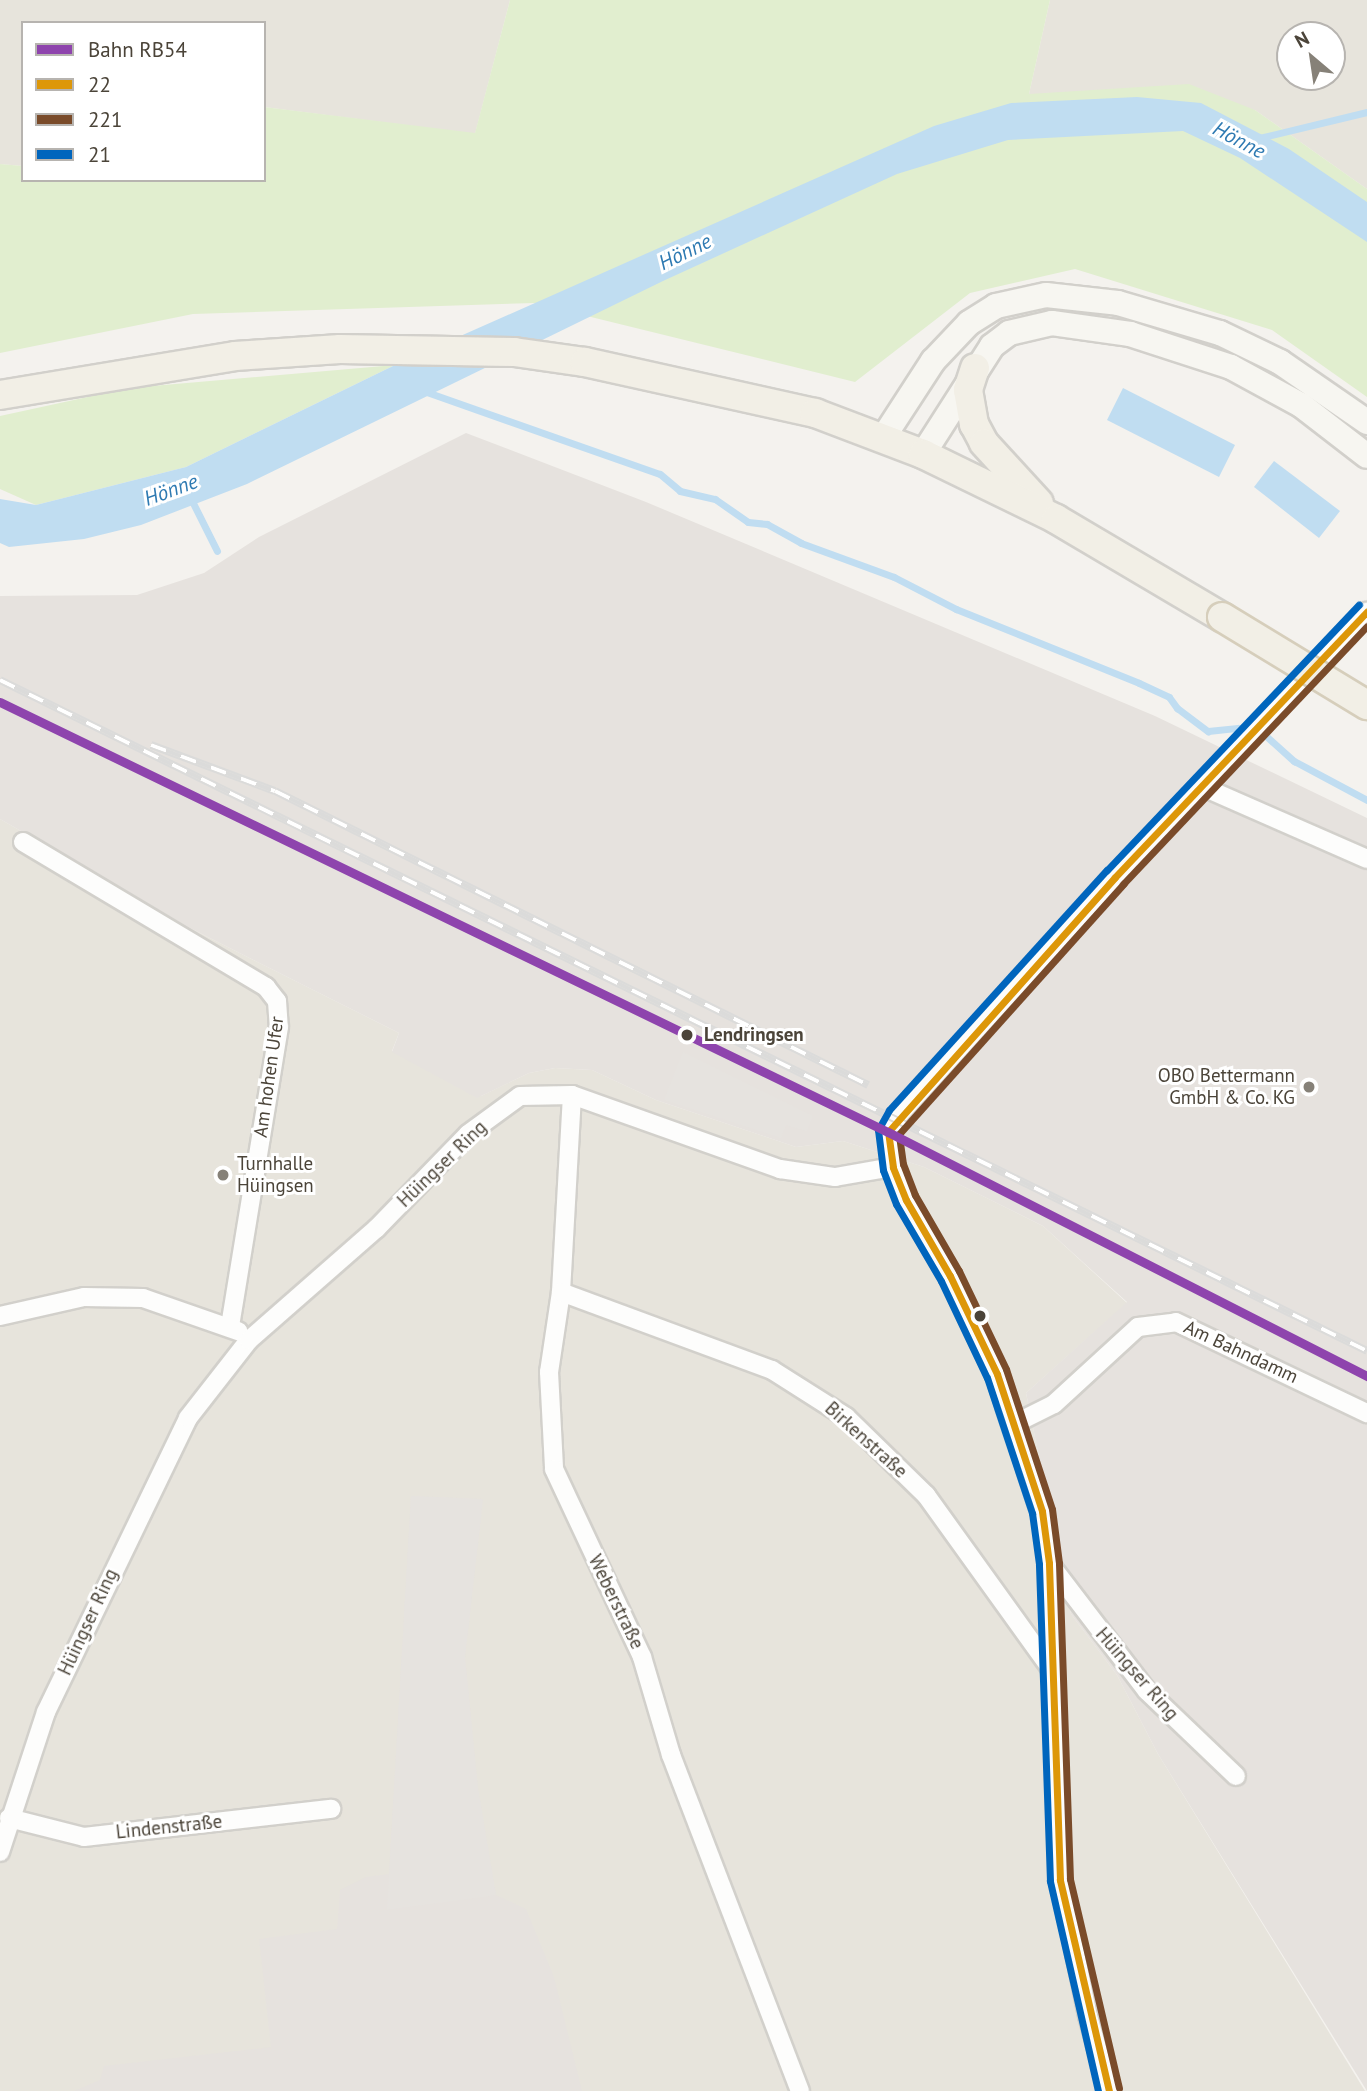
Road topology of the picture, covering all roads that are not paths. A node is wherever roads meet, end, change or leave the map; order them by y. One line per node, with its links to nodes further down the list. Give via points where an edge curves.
1 (975, 368): 5 (main road); 6 (main road, via 992,346 1031,325 1063,324 1130,334 1231,367 1269,385); 7 (main road, via 968,406 984,443)
2 (0, 395): 4 (main road, via 235,356 416,348 514,352 738,393 815,413)
3 (1367, 422): 4 (main road, via 1280,362 1220,333 1118,303 1046,295 996,306 968,323 933,361)
4 (883, 438): 5 (main road)
5 (923, 454): 7 (main road)
6 (1367, 456)
7 (1056, 519): 9 (main road, bridge)
8 (1367, 611): 10 (street)
9 (1367, 705)
10 (1203, 787): 12 (street); 14 (street, via 897,1117 888,1132)
11 (23, 842): 17 (street, Am hohen Ufer, via 266,986 277,1001 279,1027)
12 (1367, 859)
13 (572, 1096): 14 (street, Hüingser Ring, via 780,1169 835,1177); 15 (street, Weberstraße); 18 (street, Hüingser Ring, via 520,1096 468,1133 376,1229)
14 (892, 1167): 20 (street, Hüingser Ring, via 972,1320)
15 (561, 1292): 22 (street, Birkenstraße, via 772,1370 846,1417 926,1495); 27 (street, Weberstraße, via 549,1371 554,1469 642,1657 671,1755)
16 (0, 1315): 17 (street, via 84,1297 143,1298)
17 (230, 1326): 18 (street)
18 (249, 1340): 25 (street, Hüingser Ring, via 188,1418 147,1498 46,1712)
19 (1367, 1413): 20 (street, Am Bahndamm, via 1176,1322 1138,1327 1055,1404)
20 (1016, 1423): 21 (street, Hüingser Ring, via 1042,1511)
21 (1049, 1563): 22 (street, Hüingser Ring); 23 (street, Hüingser Ring, via 1147,1691)
22 (1054, 1673): 28 (street, Hüingser Ring, via 1060,1880)
23 (1236, 1776)
24 (331, 1809): 25 (street, Lindenstraße, via 84,1837)
25 (9, 1818): 26 (street, Hüingser Ring)
26 (0, 1852)
27 (800, 2091)
28 (1109, 2091)

